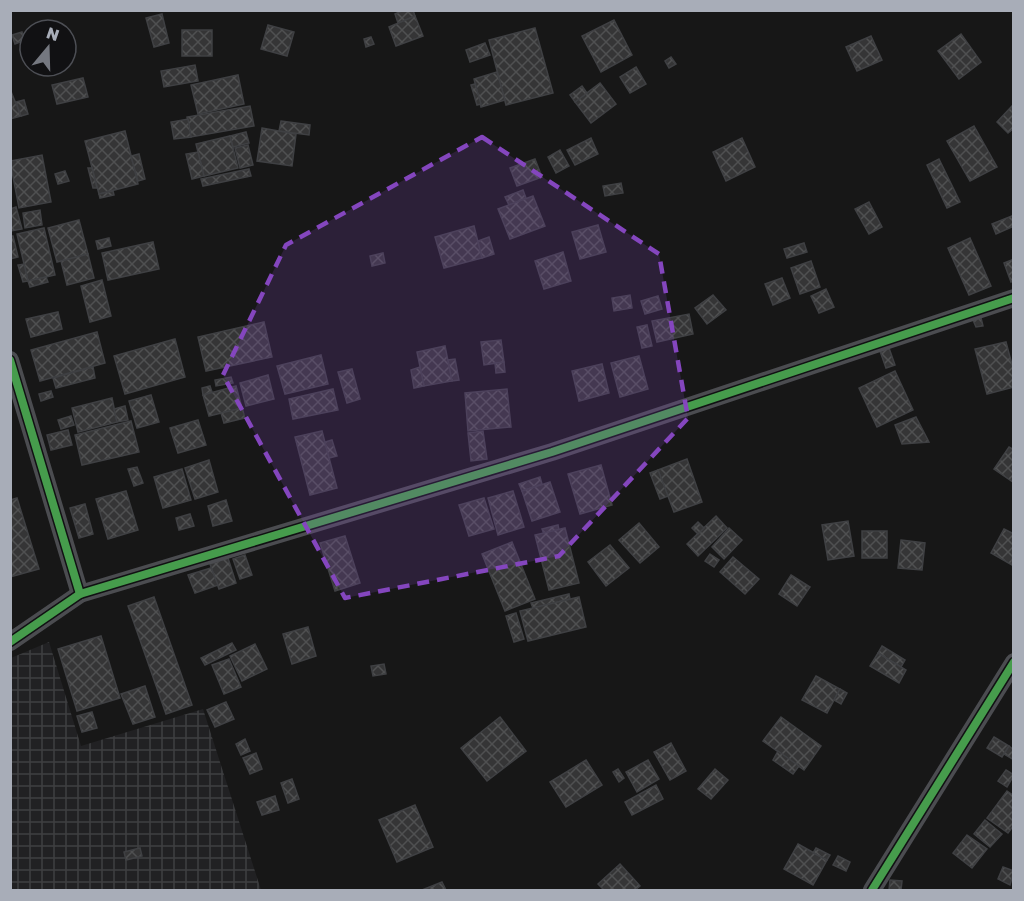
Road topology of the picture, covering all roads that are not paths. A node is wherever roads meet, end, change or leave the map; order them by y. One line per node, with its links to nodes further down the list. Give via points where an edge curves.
1 (1014, 298): 3 (street, via 552,453)
2 (10, 360): 3 (street)
3 (80, 594): 4 (street)
4 (10, 642)
5 (1014, 662): 6 (street)
6 (872, 891)

